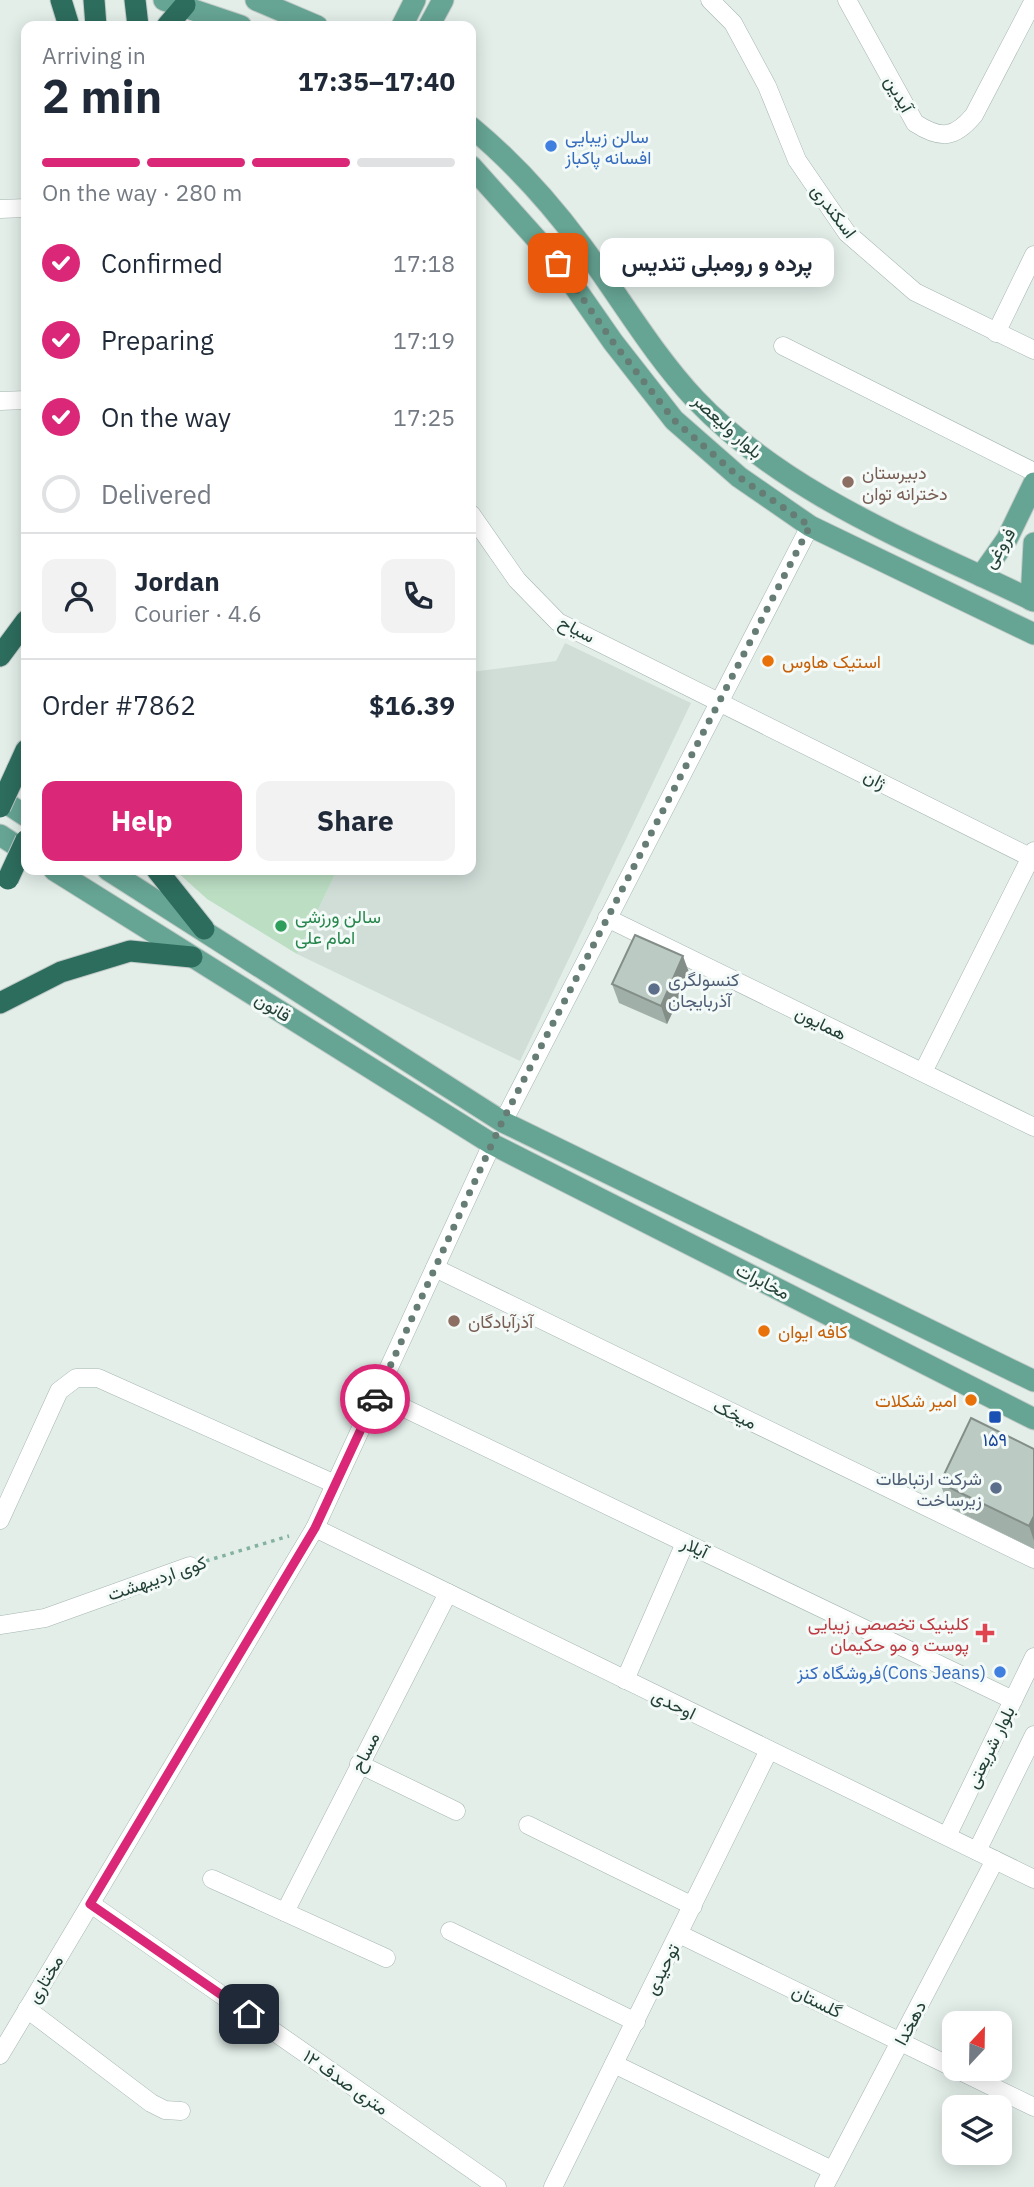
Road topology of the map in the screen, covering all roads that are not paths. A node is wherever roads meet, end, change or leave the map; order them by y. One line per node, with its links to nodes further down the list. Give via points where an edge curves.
1 (61, 0): 12 (highway)
2 (94, 0): 13 (highway)
3 (135, 0): 14 (highway)
4 (164, 0): 11 (main road)
5 (256, 0): 17 (main road)
6 (415, 0): 18 (main road)
7 (443, 0): 19 (main road)
8 (710, 0): 27 (street, اسکندری, via 733,23 767,86 797,160 847,233 915,292)
9 (847, 0): 10 (street, آیدین, via 915,123 930,133 947,135 963,128 974,115)
10 (1034, 0)
11 (185, 5): 15 (highway); 16 (main road)
12 (67, 21)
13 (96, 21)
14 (137, 21)
15 (171, 21)
16 (228, 21)
17 (305, 21)
18 (404, 21)
19 (432, 21)
20 (476, 131): 22 (main road, بلوار ولیعصر)
21 (476, 171): 25 (main road, بلوار ولیعصر)
22 (539, 197): 25 (main road); 37 (main road, بلوار ولیعصر, via 581,245 695,400 757,454 825,500)
23 (21, 208): 24 (street)
24 (0, 209)
25 (519, 218): 35 (main road, بلوار ولیعصر, via 558,263 674,420 739,477)
26 (1034, 255): 27 (street)
27 (996, 333): 29 (street, اسکندری)
28 (783, 346): 32 (street)
29 (1034, 350)
30 (21, 400): 31 (street)
31 (0, 401)
32 (1034, 472)
33 (1034, 483): 37 (main road, فروغى, via 1007,539)
34 (476, 521): 42 (street, سیاح, via 517,580 558,622)
35 (810, 526): 40 (main road, بلوار ولیعصر); 42 (street)
36 (1034, 543): 38 (main road, فروغى)
37 (981, 576): 38 (main road, بلوار ولیعصر)
38 (1032, 600)
39 (21, 628): 41 (highway)
40 (1034, 634)
41 (0, 656)
42 (720, 700): 50 (street, ژان); 55 (street)
43 (21, 762): 45 (highway, bridge)
44 (0, 799): 46 (main road)
45 (0, 807)
46 (21, 813)
47 (0, 835): 48 (main road)
48 (21, 849)
49 (21, 850): 54 (highway, bridge)
50 (1033, 856): 59 (street, ژان)
51 (62, 875): 57 (main road, قانون)
52 (116, 875): 56 (main road, قانون)
53 (161, 875): 56 (highway)
54 (4, 886)
55 (607, 918): 59 (street, همایون); 60 (street)
56 (204, 929): 60 (main road, قانون)
57 (192, 957): 58 (highway, via 130,951 61,972); 62 (main road, قانون)
58 (0, 1003)
59 (923, 1072): 61 (street, همایون)
60 (502, 1122): 62 (main road); 64 (main road, مخابرات)
61 (1034, 1126)
62 (492, 1144): 63 (street, مختاری); 66 (main road, مخابرات)
63 (435, 1268): 65 (street, مختاری); 71 (street, میخک)
64 (1034, 1381)
65 (377, 1395): 67 (street, مختاری); 70 (street, آیلار)
66 (1034, 1419)
67 (335, 1484): 68 (street, via 98,1378 76,1378 59,1391); 69 (street, مختاری)
68 (0, 1520)
69 (315, 1528): 73 (street, اوحدی); 88 (street, مختاری)
70 (685, 1543): 76 (street); 77 (street, آیلار)
71 (1034, 1559)
72 (190, 1566): 74 (street, کوی اردیبهشت, via 45,1618)
73 (448, 1593): 76 (street, اوحدی); 80 (street, مساح)
74 (0, 1625)
75 (1034, 1657): 77 (street, بلوار شریعتى)
76 (625, 1679): 79 (street, اوحدی)
77 (1013, 1700): 83 (street, بلوار شریعتى)
78 (1034, 1735): 84 (street, بلوار شریعتى)
79 (769, 1750): 83 (street, اوحدی); 89 (street, توحیدی)
80 (359, 1764): 81 (street); 90 (street, مساح)
81 (456, 1811)
82 (528, 1825): 89 (street)
83 (947, 1836): 84 (street, اوحدی)
84 (977, 1851): 85 (street, اوحدی)
85 (995, 1860): 86 (street, اوحدی); 96 (street, دهخدا)
86 (1034, 1879)
87 (212, 1880): 90 (street)
88 (90, 1904): 94 (street, مختاری); 104 (street, ۱۲ متری صدف)
89 (693, 1906): 92 (street, توحیدی)
90 (285, 1912): 93 (street)
91 (450, 1931): 95 (street)
92 (679, 1934): 95 (street, توحیدی); 96 (street, گلستان)
93 (386, 1958)
94 (27, 2009): 97 (street, مختاری); 102 (street, via 151,2103)
95 (636, 2022): 99 (street, توحیدی)
96 (900, 2042): 98 (street, گلستان); 103 (street, دهخدا)
97 (0, 2055)
98 (942, 2062)
99 (614, 2064): 103 (street); 105 (street, توحیدی)
100 (980, 2081): 101 (street, گلستان)
101 (1034, 2108)
102 (181, 2111)
103 (832, 2170): 106 (street, دهخدا)
104 (498, 2187)
105 (553, 2187)
106 (824, 2187)

